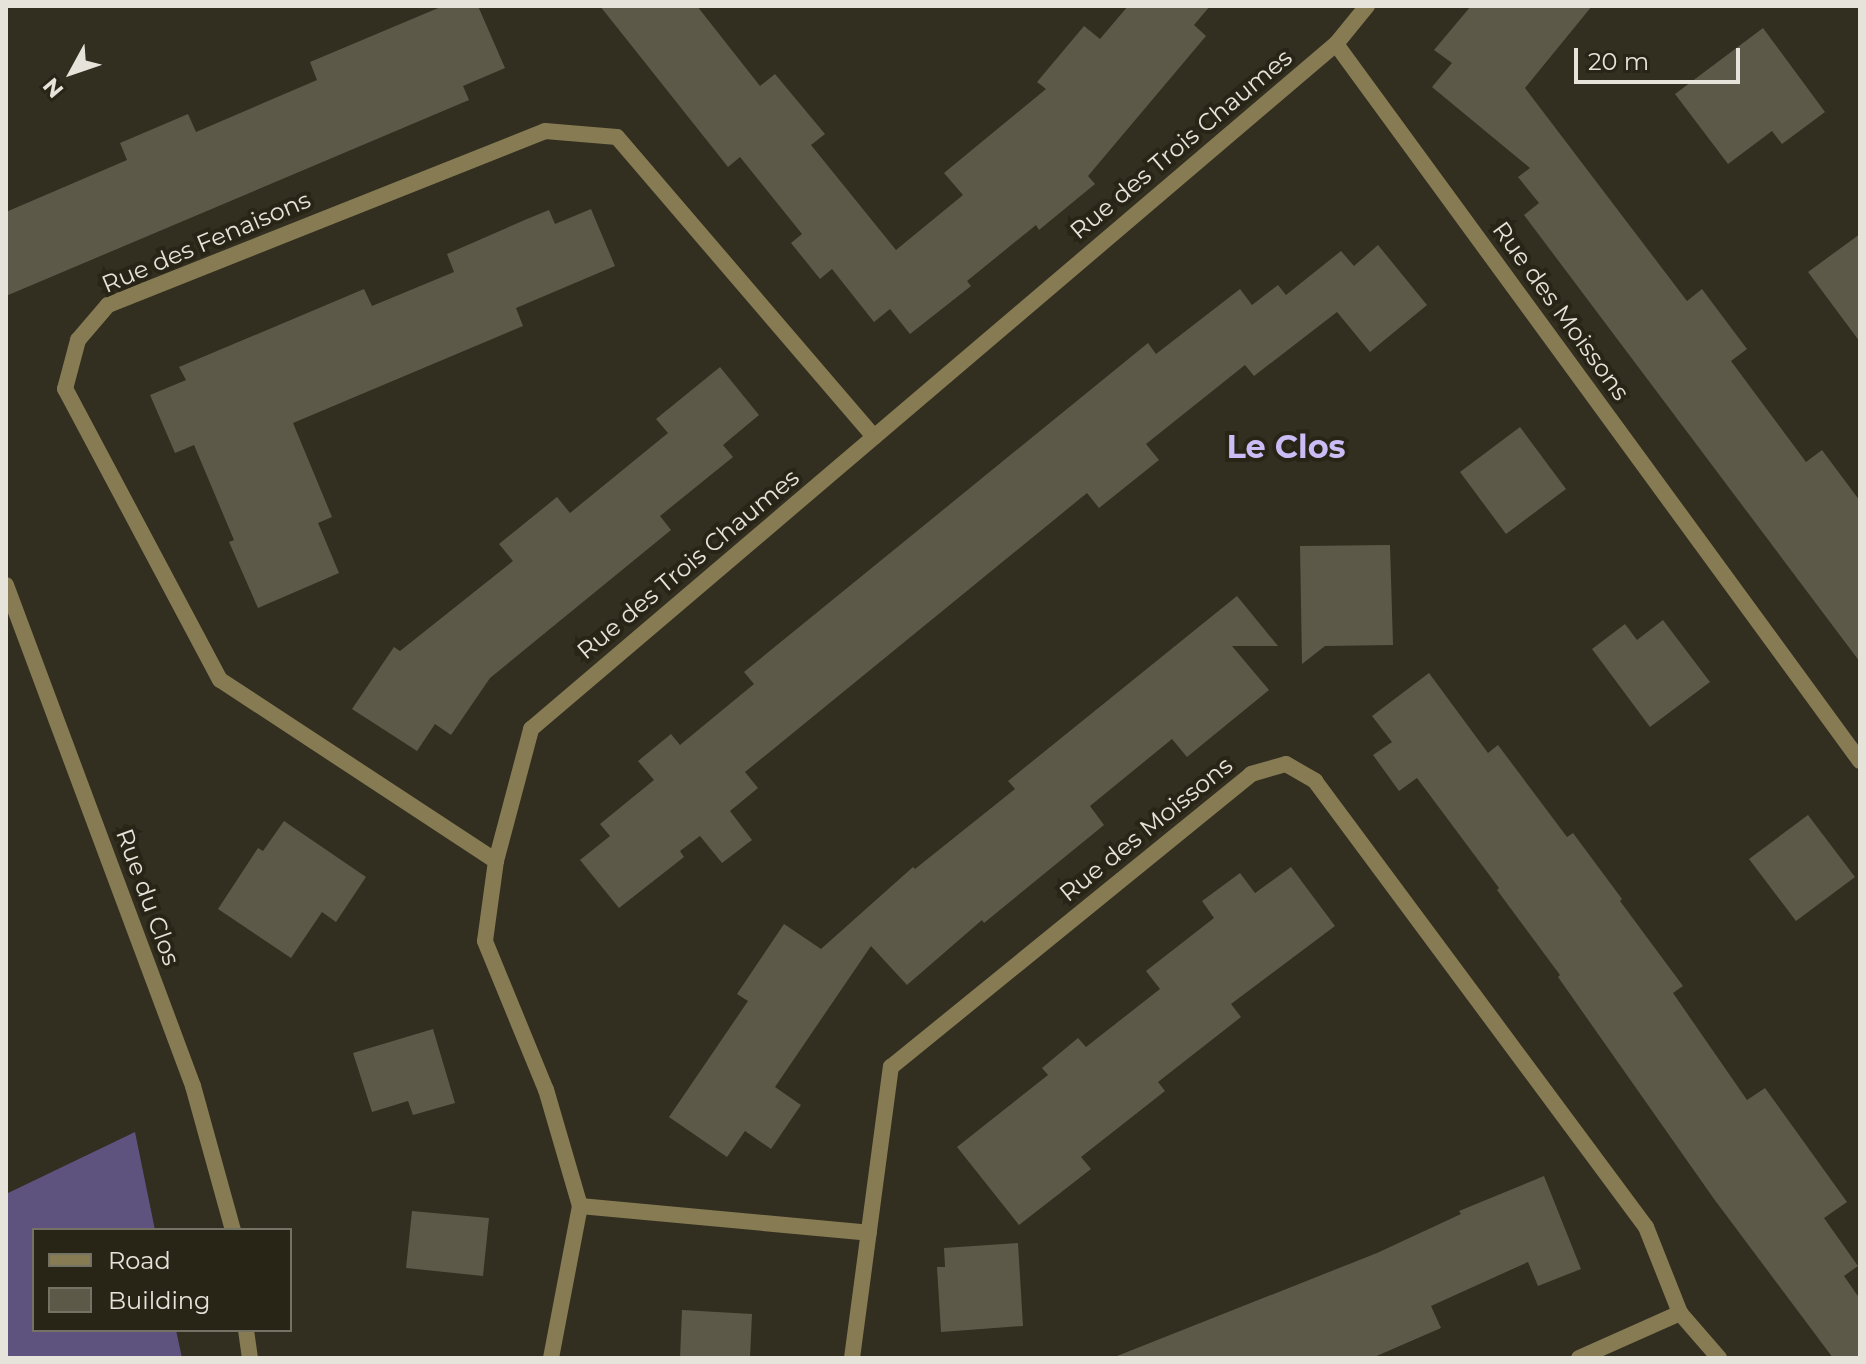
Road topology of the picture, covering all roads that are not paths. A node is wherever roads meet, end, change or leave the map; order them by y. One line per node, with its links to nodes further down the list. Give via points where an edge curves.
1 (1367, 6): 2 (street, Rue des Trois Chaumes)
2 (1336, 44): 3 (street, Rue des Trois Chaumes); 5 (street, Rue des Moissons)
3 (874, 437): 6 (street, Rue des Trois Chaumes, via 531,729); 6 (street, Rue des Fenaisons, via 617,137 545,131 108,305 78,340 65,389 220,680)
4 (6, 585): 8 (street, Rue du Clos, via 193,1086)
5 (1860, 761)
6 (496, 861): 7 (street, Rue des Trois Chaumes, via 485,941 546,1090)
7 (580, 1206): 9 (street); 13 (street, Rue des Trois Chaumes)
8 (232, 1228)
9 (869, 1233): 10 (street, Rue des Moissons, via 891,1067 1251,774 1286,764 1315,781 1646,1227); 14 (street, Rue des Moissons)
10 (1680, 1313): 15 (street); 16 (street, Rue des Moissons)
11 (246, 1332): 12 (street)
12 (250, 1358)
13 (551, 1358)
14 (852, 1358)
15 (1579, 1358)
16 (1719, 1358)

